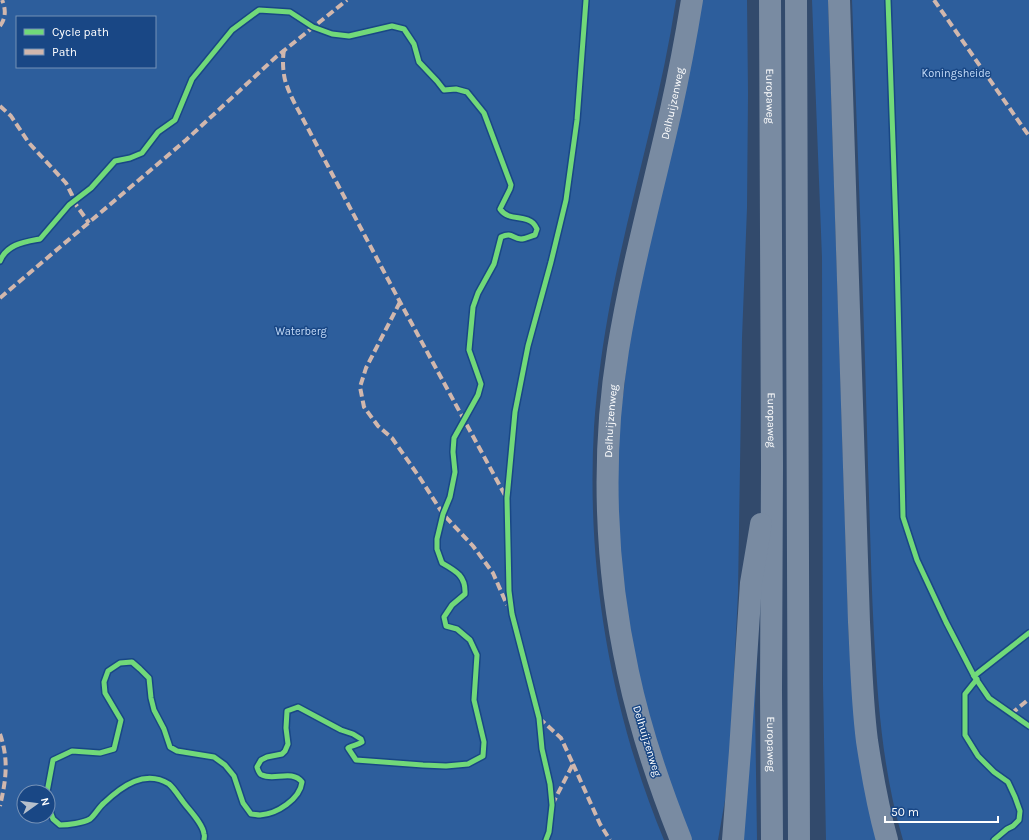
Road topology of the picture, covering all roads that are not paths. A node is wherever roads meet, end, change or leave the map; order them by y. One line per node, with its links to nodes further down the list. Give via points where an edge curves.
1 (692, 0): 7 (highway, Delhuijzenweg, via 685,43 628,294 618,351 612,395 608,482 614,584 628,673 658,780)
2 (770, 0): 5 (highway, Europaweg)
3 (796, 0): 6 (highway)
4 (838, 0): 12 (highway, via 864,709 875,788)
5 (772, 466): 8 (highway, via 750,583); 9 (highway, Europaweg)
6 (799, 755): 10 (highway); 11 (highway)
7 (681, 840)
8 (733, 840)
9 (772, 840)
10 (799, 840)
11 (810, 840)
12 (887, 840)

